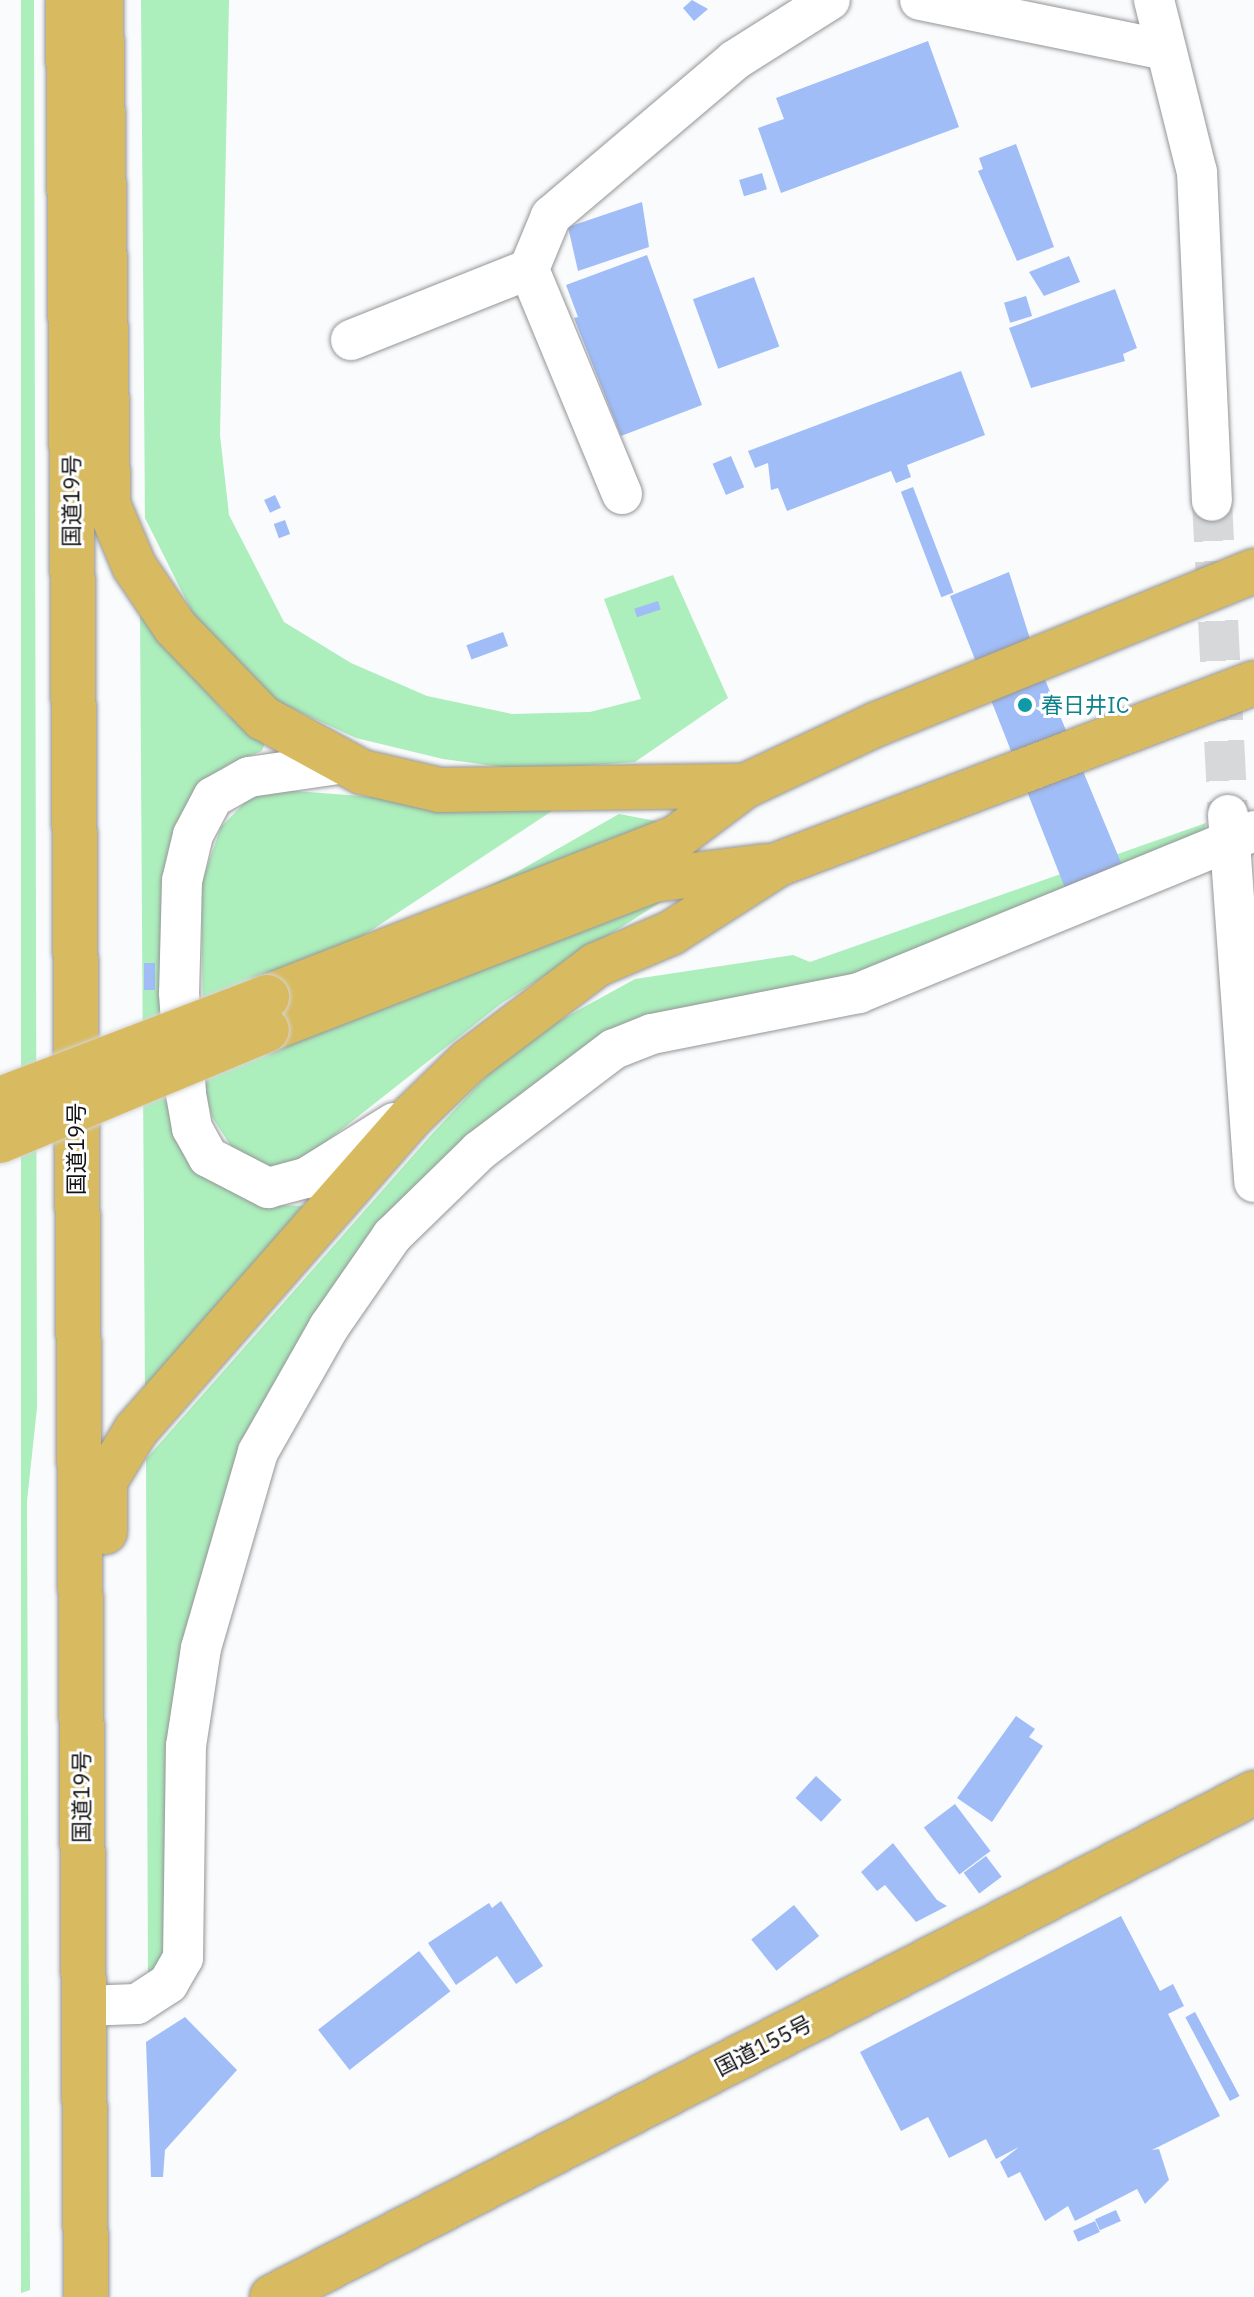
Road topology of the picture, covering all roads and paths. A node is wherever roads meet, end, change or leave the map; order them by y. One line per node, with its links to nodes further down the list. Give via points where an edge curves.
1 (68, 0): 23 (highway, 国道19号)
2 (101, 0): 13 (highway, via 108,504 134,566 216,675 263,718)
3 (830, 0): 7 (street, via 735,60 551,216)
4 (920, 0): 6 (street)
5 (1154, 0): 6 (street)
6 (1166, 50): 10 (street, via 1197,172)
7 (529, 269): 8 (street); 9 (street)
8 (351, 340)
9 (622, 494)
10 (1212, 501)
11 (1246, 577): 14 (highway, via 877,724)
12 (1254, 683): 16 (highway)
13 (345, 763): 14 (highway, via 440,790); 19 (street, via 249,777 213,797 193,835 182,881 179,993 190,1117 208,1157 268,1188 306,1178 381,1128)
14 (745, 786): 17 (highway, via 677,837)
15 (1237, 829): 21 (street); 24 (street, via 859,993 652,1034 614,1049 479,1151 392,1236 329,1327 258,1452 201,1648 186,1746 183,1958 168,1984 137,2004)
16 (779, 864): 17 (highway, via 654,880); 19 (highway, via 671,933 596,965 469,1061)
17 (267, 1014): 18 (highway, bridge); 20 (highway, bridge)
18 (0, 1099)
19 (412, 1116): 23 (highway, via 136,1430 105,1481 102,1911)
20 (0, 1141)
21 (1254, 1182)
22 (1254, 1793): 26 (highway, 国道155号)
23 (82, 1950): 24 (highway, 国道19号)
24 (84, 2006): 25 (highway, 国道19号)
25 (86, 2297)
26 (272, 2297)

